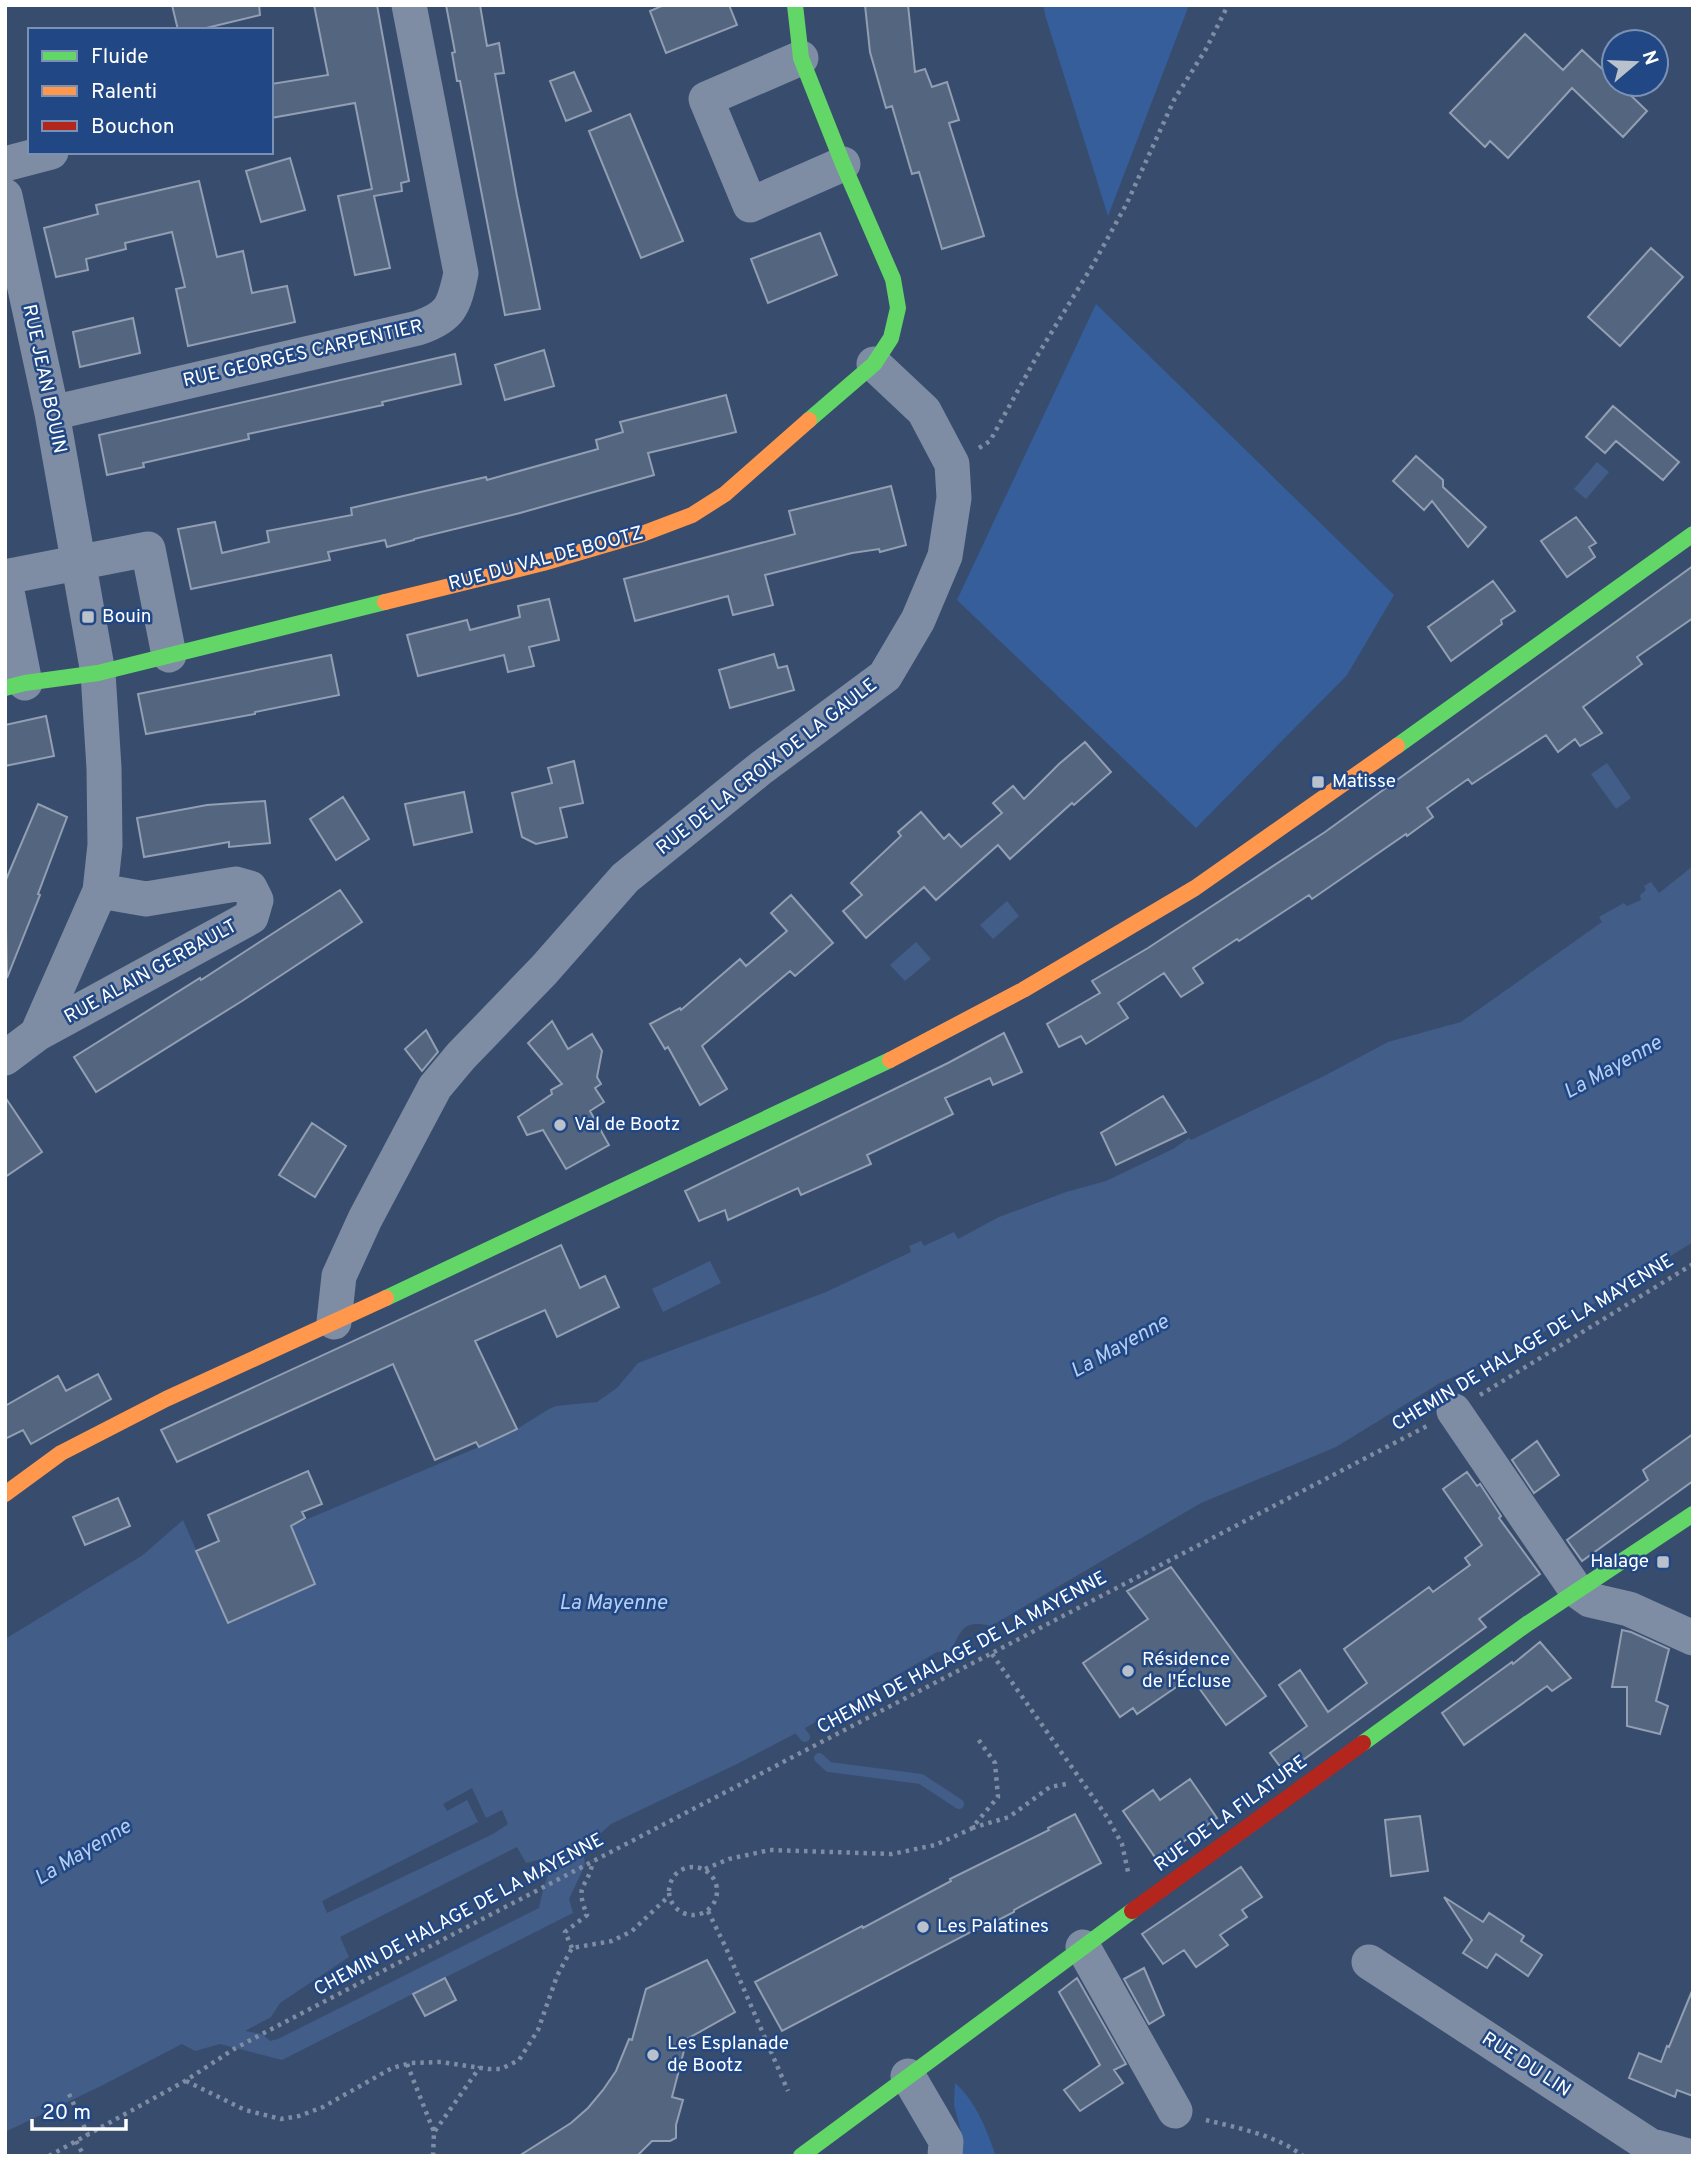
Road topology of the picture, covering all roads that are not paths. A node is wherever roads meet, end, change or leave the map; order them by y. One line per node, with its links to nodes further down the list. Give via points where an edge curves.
1 (409, 5): 9 (street, RUE GEORGES CARPENTIER, via 461,273 455,301 437,321 418,328)
2 (795, 5): 3 (street)
3 (801, 58): 6 (street); 6 (street, via 706,99 750,205)
4 (43, 154): 5 (street)
5 (5, 164)
6 (843, 164): 8 (street, via 893,279 898,308 891,338)
7 (5, 196): 9 (street, RUE JEAN BOUIN)
8 (874, 364): 13 (street, RUE DU VAL DE BOOTZ, via 724,494 692,515 543,563); 19 (street, RUE DE LA CROIX DE LA GAULE, via 924,411 952,464 954,498 944,556 918,620 885,676 625,878 435,1087 339,1276)
9 (52, 413): 11 (street, RUE JEAN BOUIN)
10 (1693, 534): 19 (street, via 1195,888 1023,990 897,1057)
11 (79, 563): 12 (street, RUE DU VAL DE BOOTZ); 13 (street, RUE DU VAL DE BOOTZ, via 148,549); 14 (street, RUE JEAN BOUIN)
12 (5, 580): 15 (street, RUE DU VAL DE BOOTZ)
13 (169, 655): 14 (street, RUE DU VAL DE BOOTZ)
14 (97, 673): 15 (street, RUE DU VAL DE BOOTZ); 16 (street, RUE ALAIN GERBAULT, via 104,768 105,845)
15 (15, 686)
16 (100, 891): 17 (street, RUE ALAIN GERBAULT); 17 (street, RUE ALAIN GERBAULT, via 146,899 236,884 250,888 256,900 251,917)
17 (37, 1034): 18 (street, RUE ALAIN GERBAULT)
18 (5, 1058)
19 (334, 1322): 21 (street, via 61,1453)
20 (1454, 1411): 23 (street)
21 (5, 1493)
22 (1693, 1514): 23 (street, RUE DE LA FILATURE)
23 (1576, 1590): 24 (street, via 1590,1600 1629,1609); 25 (street, RUE DE LA FILATURE)
24 (1693, 1638)
25 (1083, 1947): 27 (street, RUE DE LA FILATURE); 28 (street)
26 (1370, 1962): 31 (street, RUE DU LIN, via 1649,2145)
27 (908, 2076): 29 (street, RUE DE LA FILATURE); 30 (street, via 946,2141)
28 (1175, 2111)
29 (801, 2156)
30 (945, 2156)
31 (1688, 2156)

